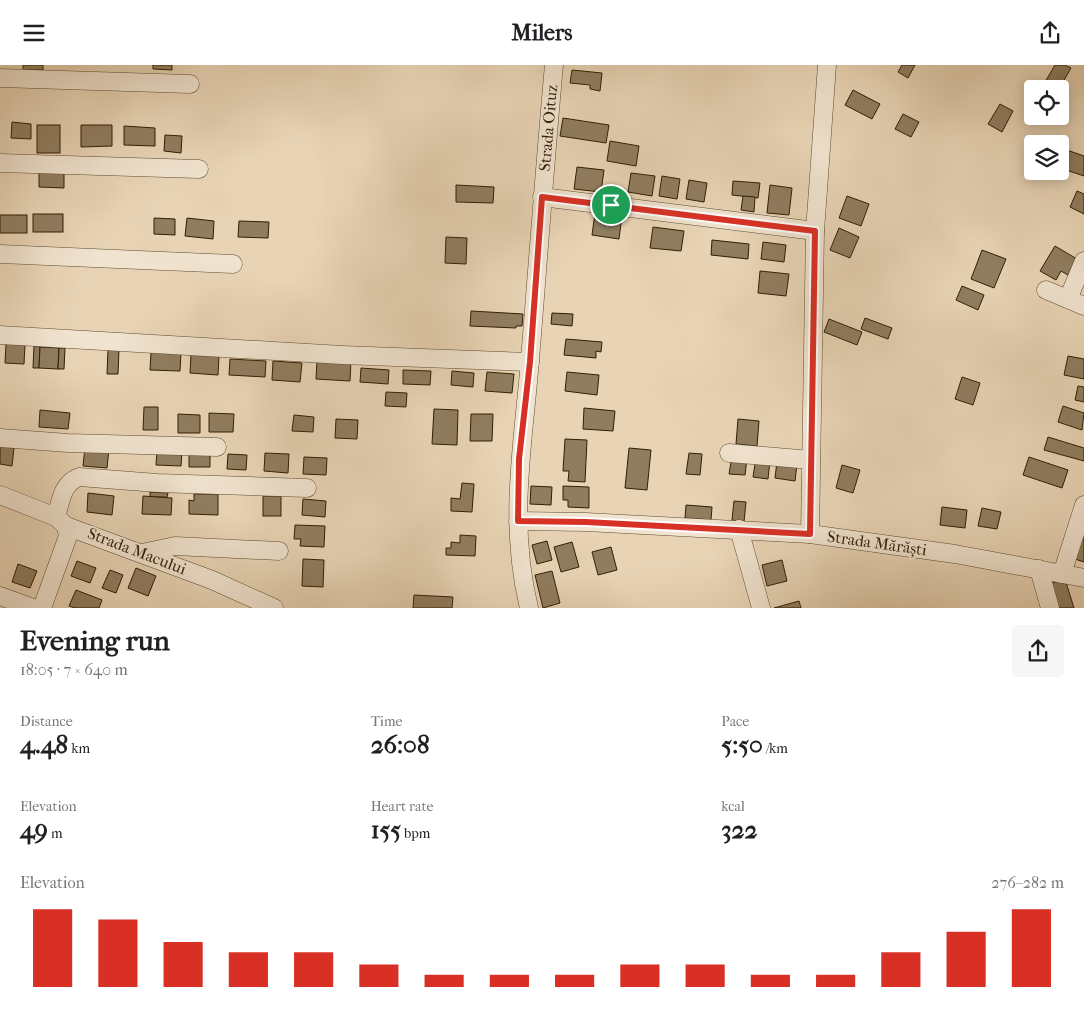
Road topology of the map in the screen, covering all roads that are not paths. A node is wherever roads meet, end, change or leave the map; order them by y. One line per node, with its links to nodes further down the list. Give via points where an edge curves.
1 (554, 65): 7 (street, Strada Oituz)
2 (827, 65): 8 (street)
3 (0, 78): 4 (street)
4 (190, 85)
5 (0, 163): 6 (street)
6 (199, 169)
7 (542, 197): 8 (street); 15 (street, Strada Oituz)
8 (815, 231): 19 (street)
9 (0, 254): 11 (street)
10 (1084, 261): 13 (street)
11 (232, 265)
12 (1046, 289): 13 (street)
13 (1076, 302)
14 (0, 335): 15 (street, via 342,355)
15 (530, 362): 24 (street, Strada Oituz, via 519,459)
16 (0, 439): 17 (street)
17 (217, 447)
18 (729, 453): 19 (street)
19 (811, 460): 26 (street)
20 (307, 488): 23 (street, via 79,477 71,480 64,489)
21 (0, 495): 23 (street, Strada Macului)
22 (1084, 505): 30 (street)
23 (61, 521): 28 (street, Strada Macului); 34 (street, via 68,536)
24 (518, 521): 25 (street, Strada Mărăști); 36 (street, Strada Oituz, via 519,559)
25 (739, 529): 26 (street, Strada Mărăști); 37 (street)
26 (810, 534): 29 (street, Strada Mărăști)
27 (279, 551): 28 (street, via 176,546)
28 (142, 553): 35 (street, Strada Macului)
29 (1039, 569): 30 (street, Strada Mărăști); 38 (street)
30 (1062, 574): 31 (street, Strada Mărăști)
31 (1084, 579)
32 (0, 596): 33 (street)
33 (34, 608)
34 (42, 608)
35 (274, 608)
36 (529, 608)
37 (761, 608)
38 (1050, 608)

